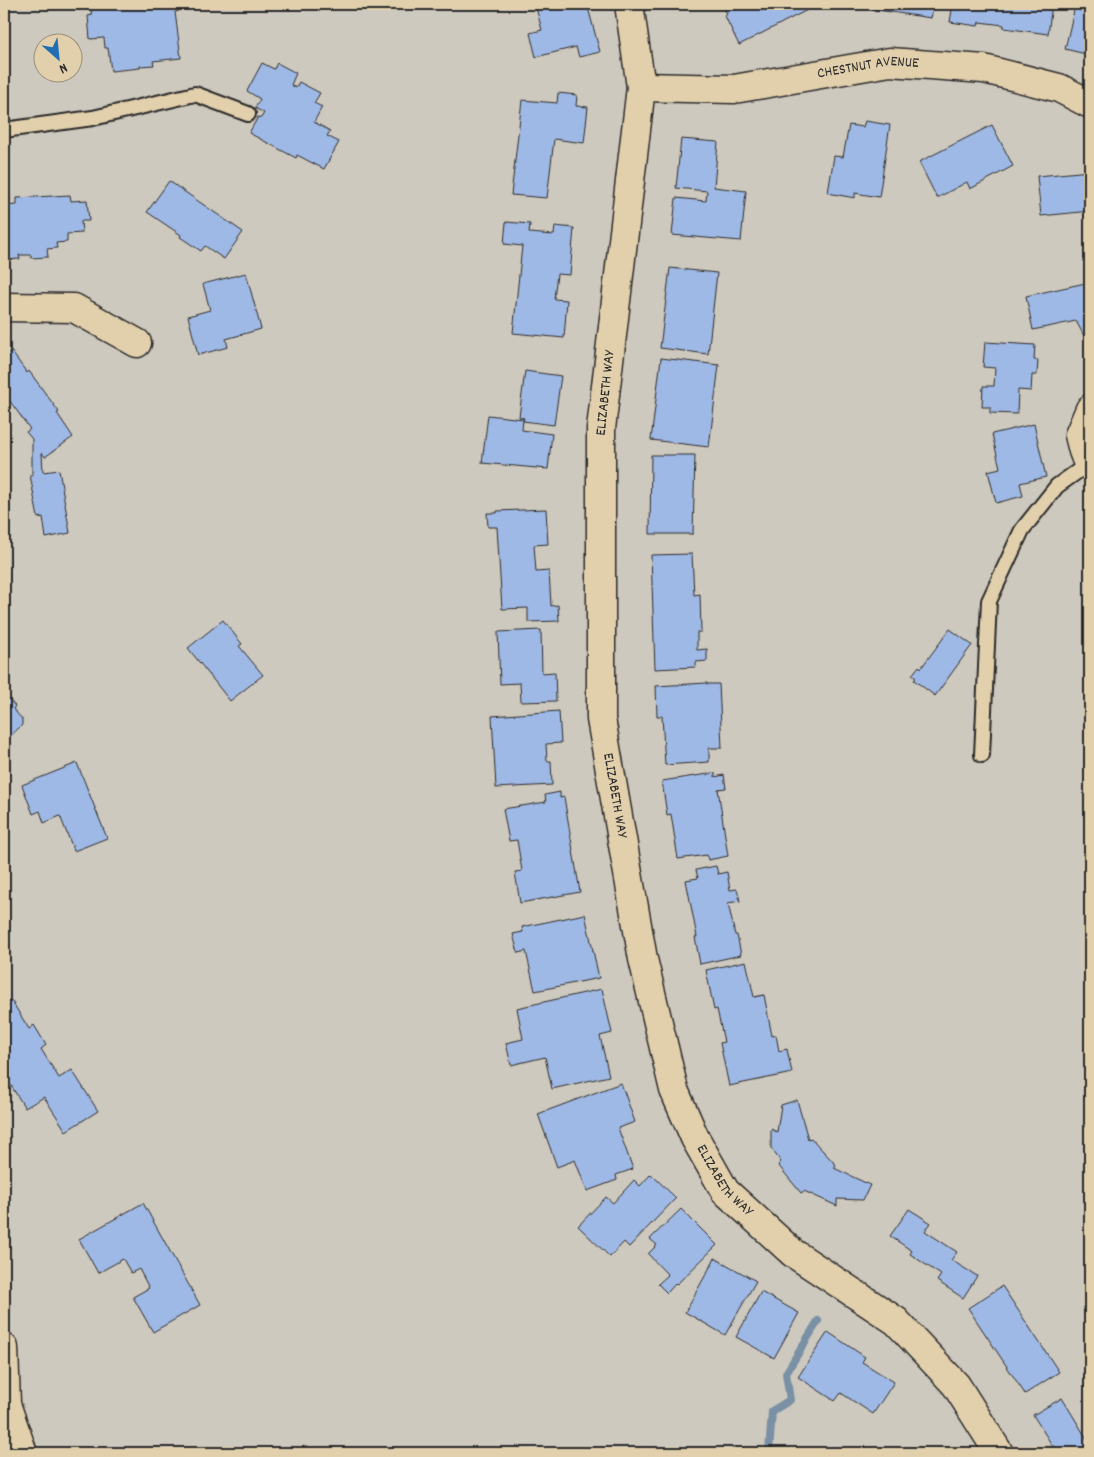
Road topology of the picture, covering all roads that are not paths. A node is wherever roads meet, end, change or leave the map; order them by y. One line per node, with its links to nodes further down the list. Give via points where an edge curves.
1 (629, 4): 2 (street, ELIZABETH WAY)
2 (641, 87): 3 (street, CHESTNUT AVENUE, via 734,89 890,62 984,69 1059,88); 14 (street, ELIZABETH WAY, via 600,429 601,720 643,959 674,1090 695,1138 725,1191 793,1253 896,1321 956,1385)
3 (1090, 104)
4 (248, 114): 5 (lane, via 195,94 93,118)
5 (4, 130)
6 (4, 307): 7 (street, via 74,308)
7 (137, 343)
8 (1090, 409): 9 (street, via 1079,435)
9 (1089, 464): 10 (lane, via 1057,486 1022,530 989,601)
10 (982, 755)
11 (4, 1348): 12 (street)
12 (5, 1403): 13 (street)
13 (23, 1453)
14 (999, 1453)

